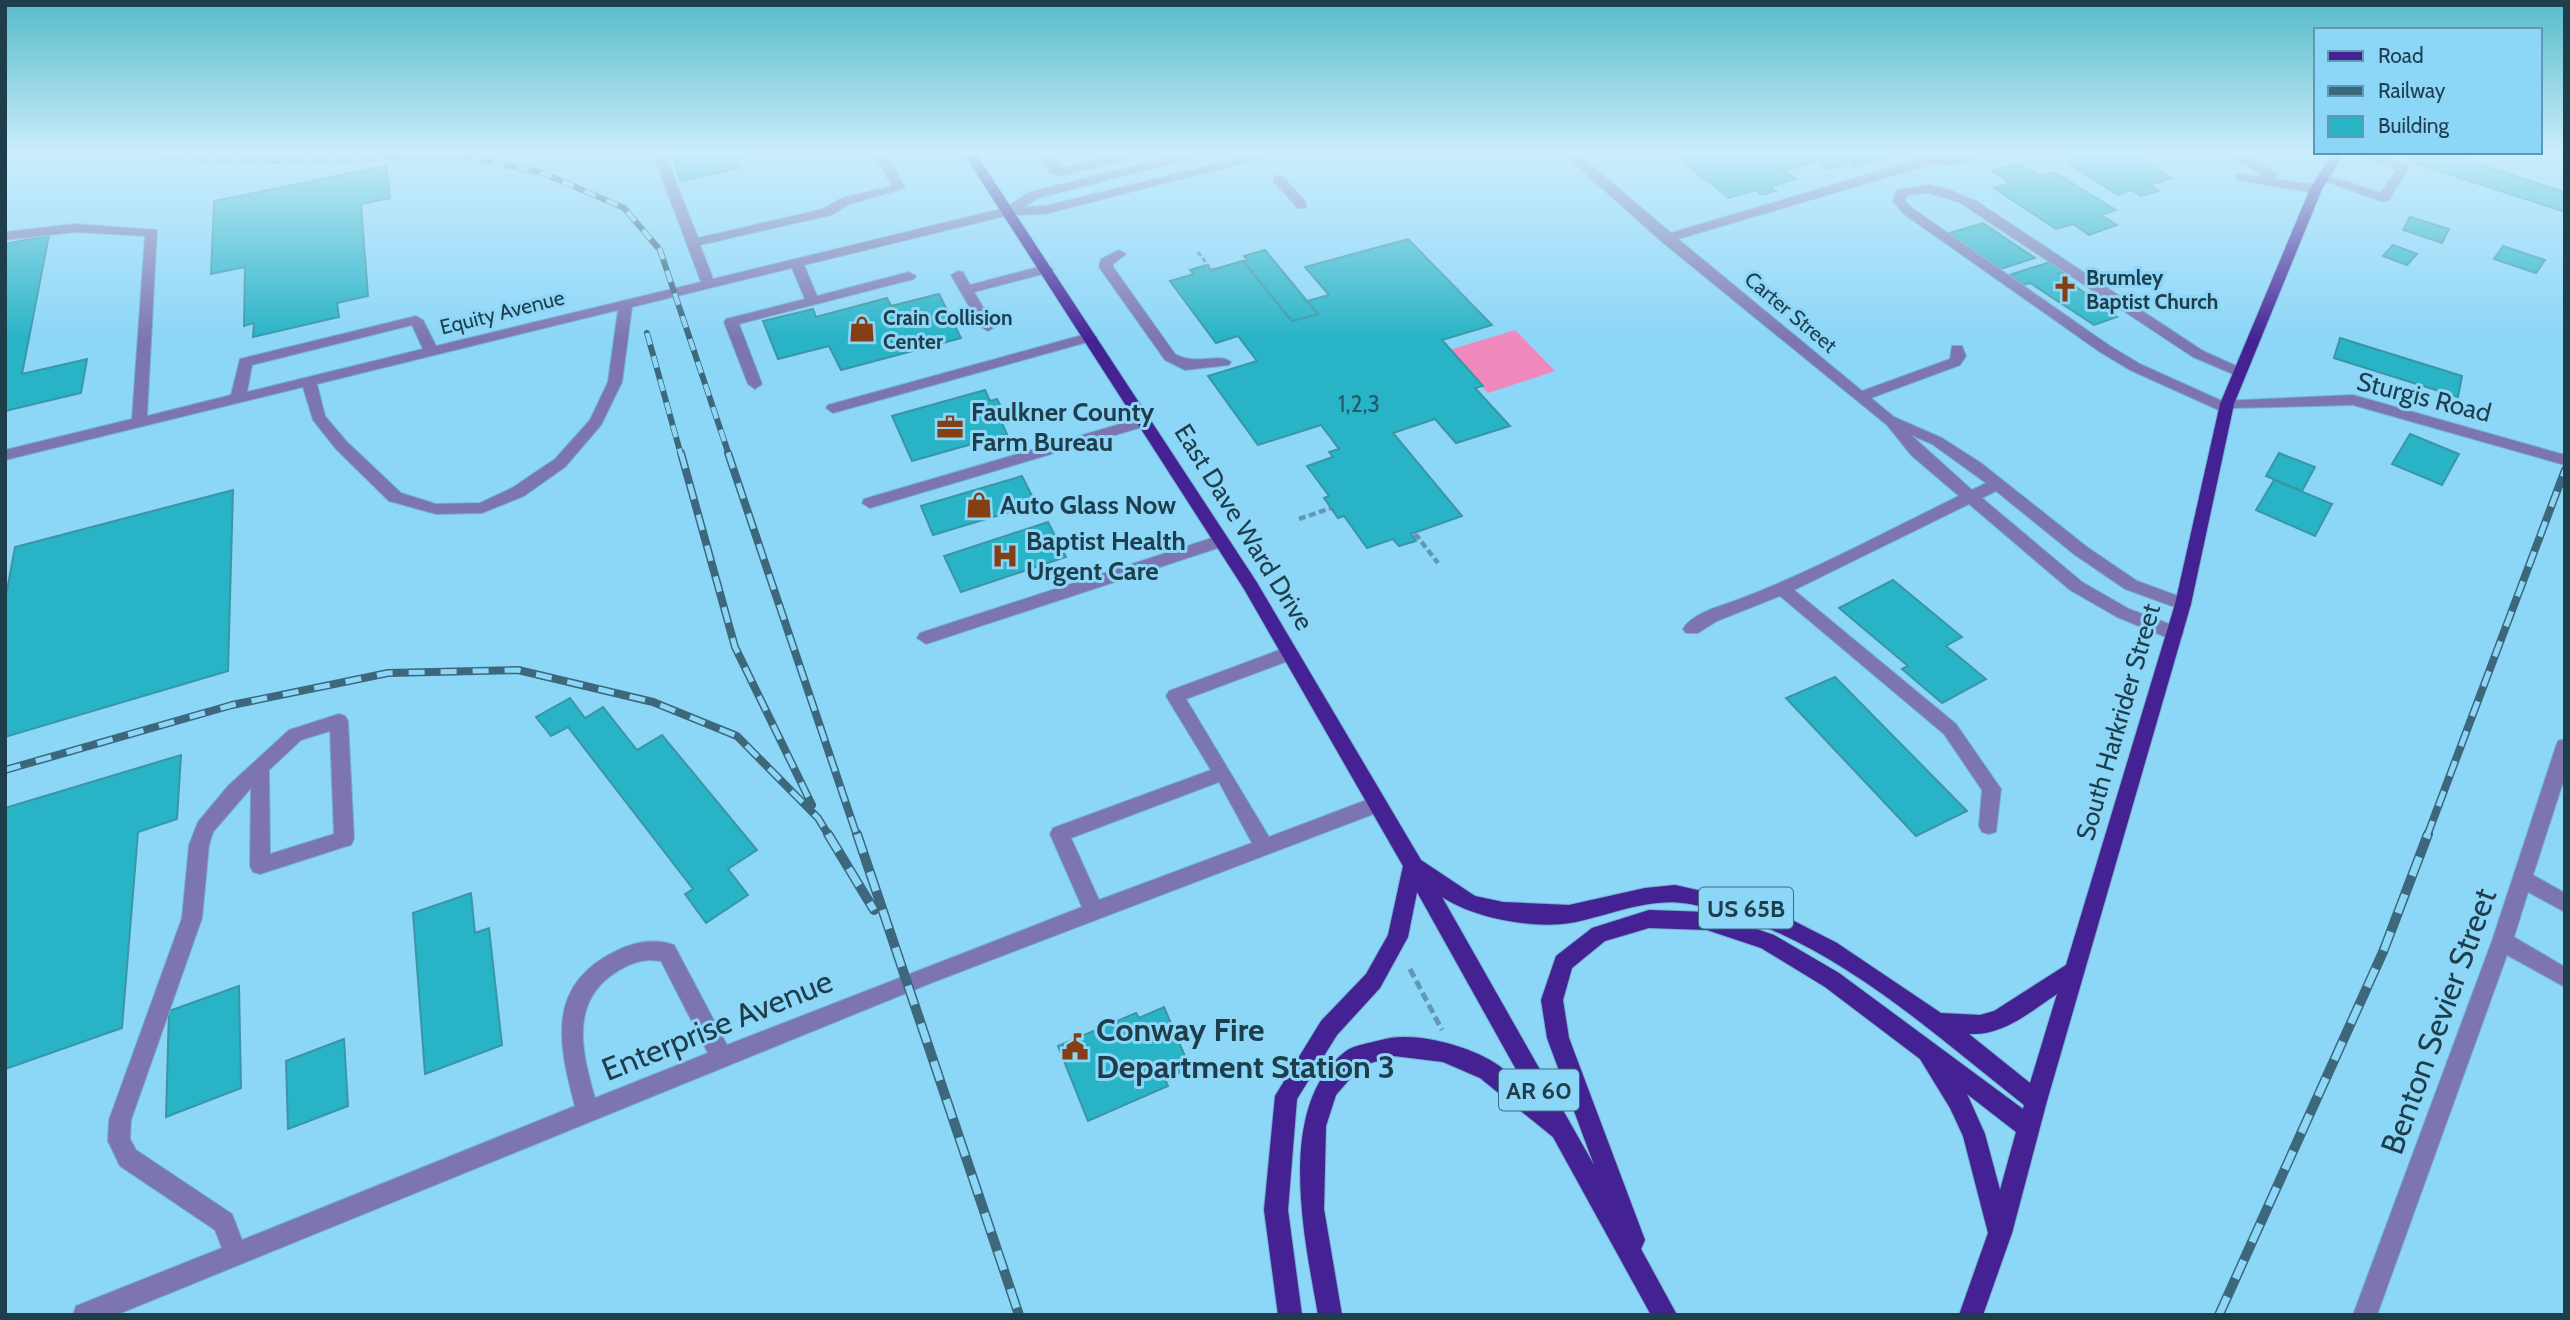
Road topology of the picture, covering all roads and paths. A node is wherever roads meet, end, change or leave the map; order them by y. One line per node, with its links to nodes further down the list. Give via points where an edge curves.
1 (683, 216): 12 (street)
2 (812, 216): 12 (street)
3 (989, 216): 15 (street, Equity Avenue)
4 (1012, 216): 17 (main road, East Dave Ward Drive / US 65B)
5 (1643, 216): 11 (street, Carter Street)
6 (1740, 216): 11 (street)
7 (1915, 216): 34 (street, via 2105,349 2135,367)
8 (1989, 216): 29 (street, via 2198,354)
9 (2305, 216): 29 (main road, South Harkrider Street)
10 (5, 236): 37 (street, via 75,228 152,233)
11 (1667, 237): 32 (street, Carter Street)
12 (694, 243): 20 (street)
13 (1198, 252): 16 (path)
14 (1119, 254): 28 (street, via 1106,262 1107,267 1170,357 1185,366)
15 (796, 261): 20 (street, Equity Avenue); 22 (street)
16 (1209, 267)
17 (1046, 269): 21 (street); 25 (main road, East Dave Ward Drive / US 65B)
18 (958, 275): 21 (street)
19 (908, 276): 22 (street)
20 (708, 282): 23 (street, Equity Avenue)
21 (966, 290): 24 (street)
22 (813, 301): 31 (street, via 731,321)
23 (626, 303): 27 (street, Equity Avenue); 30 (street, via 615,382 596,422 560,463 518,492 482,508 436,509 395,497 318,417)
24 (988, 327)
25 (1090, 337): 35 (street); 38 (main road, East Dave Ward Drive / US 65B)
26 (1957, 349): 32 (street, via 1955,362)
27 (431, 351): 30 (street, Equity Avenue); 33 (street, via 416,320 390,326 245,362)
28 (1224, 362)
29 (2240, 373): 34 (main road, South Harkrider Street)
30 (309, 380): 33 (street, Equity Avenue)
31 (755, 384)
32 (1859, 397): 36 (street, Carter Street)
33 (238, 398): 37 (street, Equity Avenue)
34 (2227, 406): 40 (street, Sturgis Road, via 2353,400); 50 (main road, South Harkrider Street)
35 (832, 408)
36 (1889, 420): 41 (street, Carter Street, via 1937,442); 42 (street, Carter Street, via 1916,451)
37 (139, 422): 39 (street, Equity Avenue)
38 (1144, 422): 43 (street); 47 (main road, East Dave Ward Drive / US 65B)
39 (5, 455)
40 (2565, 460)
41 (1997, 484): 42 (street); 50 (street, Carter Street, via 2131,585)
42 (1969, 496): 49 (street); 52 (street, Carter Street, via 2076,586 2123,613)
43 (870, 503)
44 (1331, 508): 45 (path)
45 (1298, 519)
46 (1413, 537): 48 (path, via 1417,536)
47 (1222, 541): 53 (street); 54 (main road, East Dave Ward Drive / US 65B)
48 (1438, 563)
49 (1782, 589): 51 (street); 59 (street, via 1950,729 1992,789)
50 (2183, 604): 52 (main road, South Harkrider Street)
51 (1692, 629)
52 (2174, 633): 67 (main road, South Harkrider Street)
53 (926, 638)
54 (1290, 653): 57 (street, via 1175,696); 58 (main road, East Dave Ward Drive / US 65B)
55 (2565, 746): 62 (street, Benton Sevier Street)
56 (260, 768): 56 (street, via 295,735 339,720 344,839 260,866); 78 (street, via 205,828 199,845 192,918 119,1130 128,1158 224,1222)
57 (1223, 773): 60 (street); 64 (street, via 1060,834)
58 (1377, 804): 60 (street, Enterprise Avenue); 61 (main road, East Dave Ward Drive / US 65B)
59 (1989, 826)
60 (1264, 846): 64 (street, Enterprise Avenue)
61 (1413, 865): 69 (main road, US 65B, via 1470,904 1531,913 1566,915 1618,901 1685,894 1747,908 1807,936 1869,973); 76 (main road, AR 60); 81 (main road, via 1398,937 1373,981 1329,1028 1286,1096 1276,1210)
62 (2522, 879): 63 (street); 65 (street, Benton Sevier Street)
63 (2565, 903)
64 (1094, 911): 72 (street, Enterprise Avenue)
65 (2502, 941): 68 (street); 85 (street, Benton Sevier Street)
66 (1410, 969): 70 (path)
67 (2074, 971): 69 (main road, via 1999,1020 1980,1025); 73 (main road, South Harkrider Street)
68 (2565, 978)
69 (1935, 1023): 73 (main road, US 65B)
70 (1443, 1031)
71 (1924, 1048): 75 (main road); 77 (main road, via 1974,1134); 79 (main road, via 1832,980 1778,948 1707,921 1649,919 1599,934 1563,963 1552,1000 1558,1038)
72 (722, 1057): 74 (street, Enterprise Avenue); 74 (street, via 667,952 638,949 598,972 574,1000 571,1030)
73 (2036, 1101): 75 (main road, South Harkrider Street)
74 (587, 1111): 78 (street, Enterprise Avenue)
75 (2029, 1128): 77 (main road, South Harkrider Street)
76 (1564, 1134): 79 (main road, AR 60); 82 (main road, via 1488,1071 1444,1052 1394,1046 1354,1058 1327,1089 1315,1126 1312,1209)
77 (2000, 1233): 84 (main road, South Harkrider Street)
78 (236, 1254): 80 (street, Enterprise Avenue)
79 (1649, 1286): 83 (main road, AR 60)
80 (85, 1315)
81 (1290, 1315)
82 (1330, 1315)
83 (1665, 1315)
84 (1971, 1315)
85 (2365, 1315)

